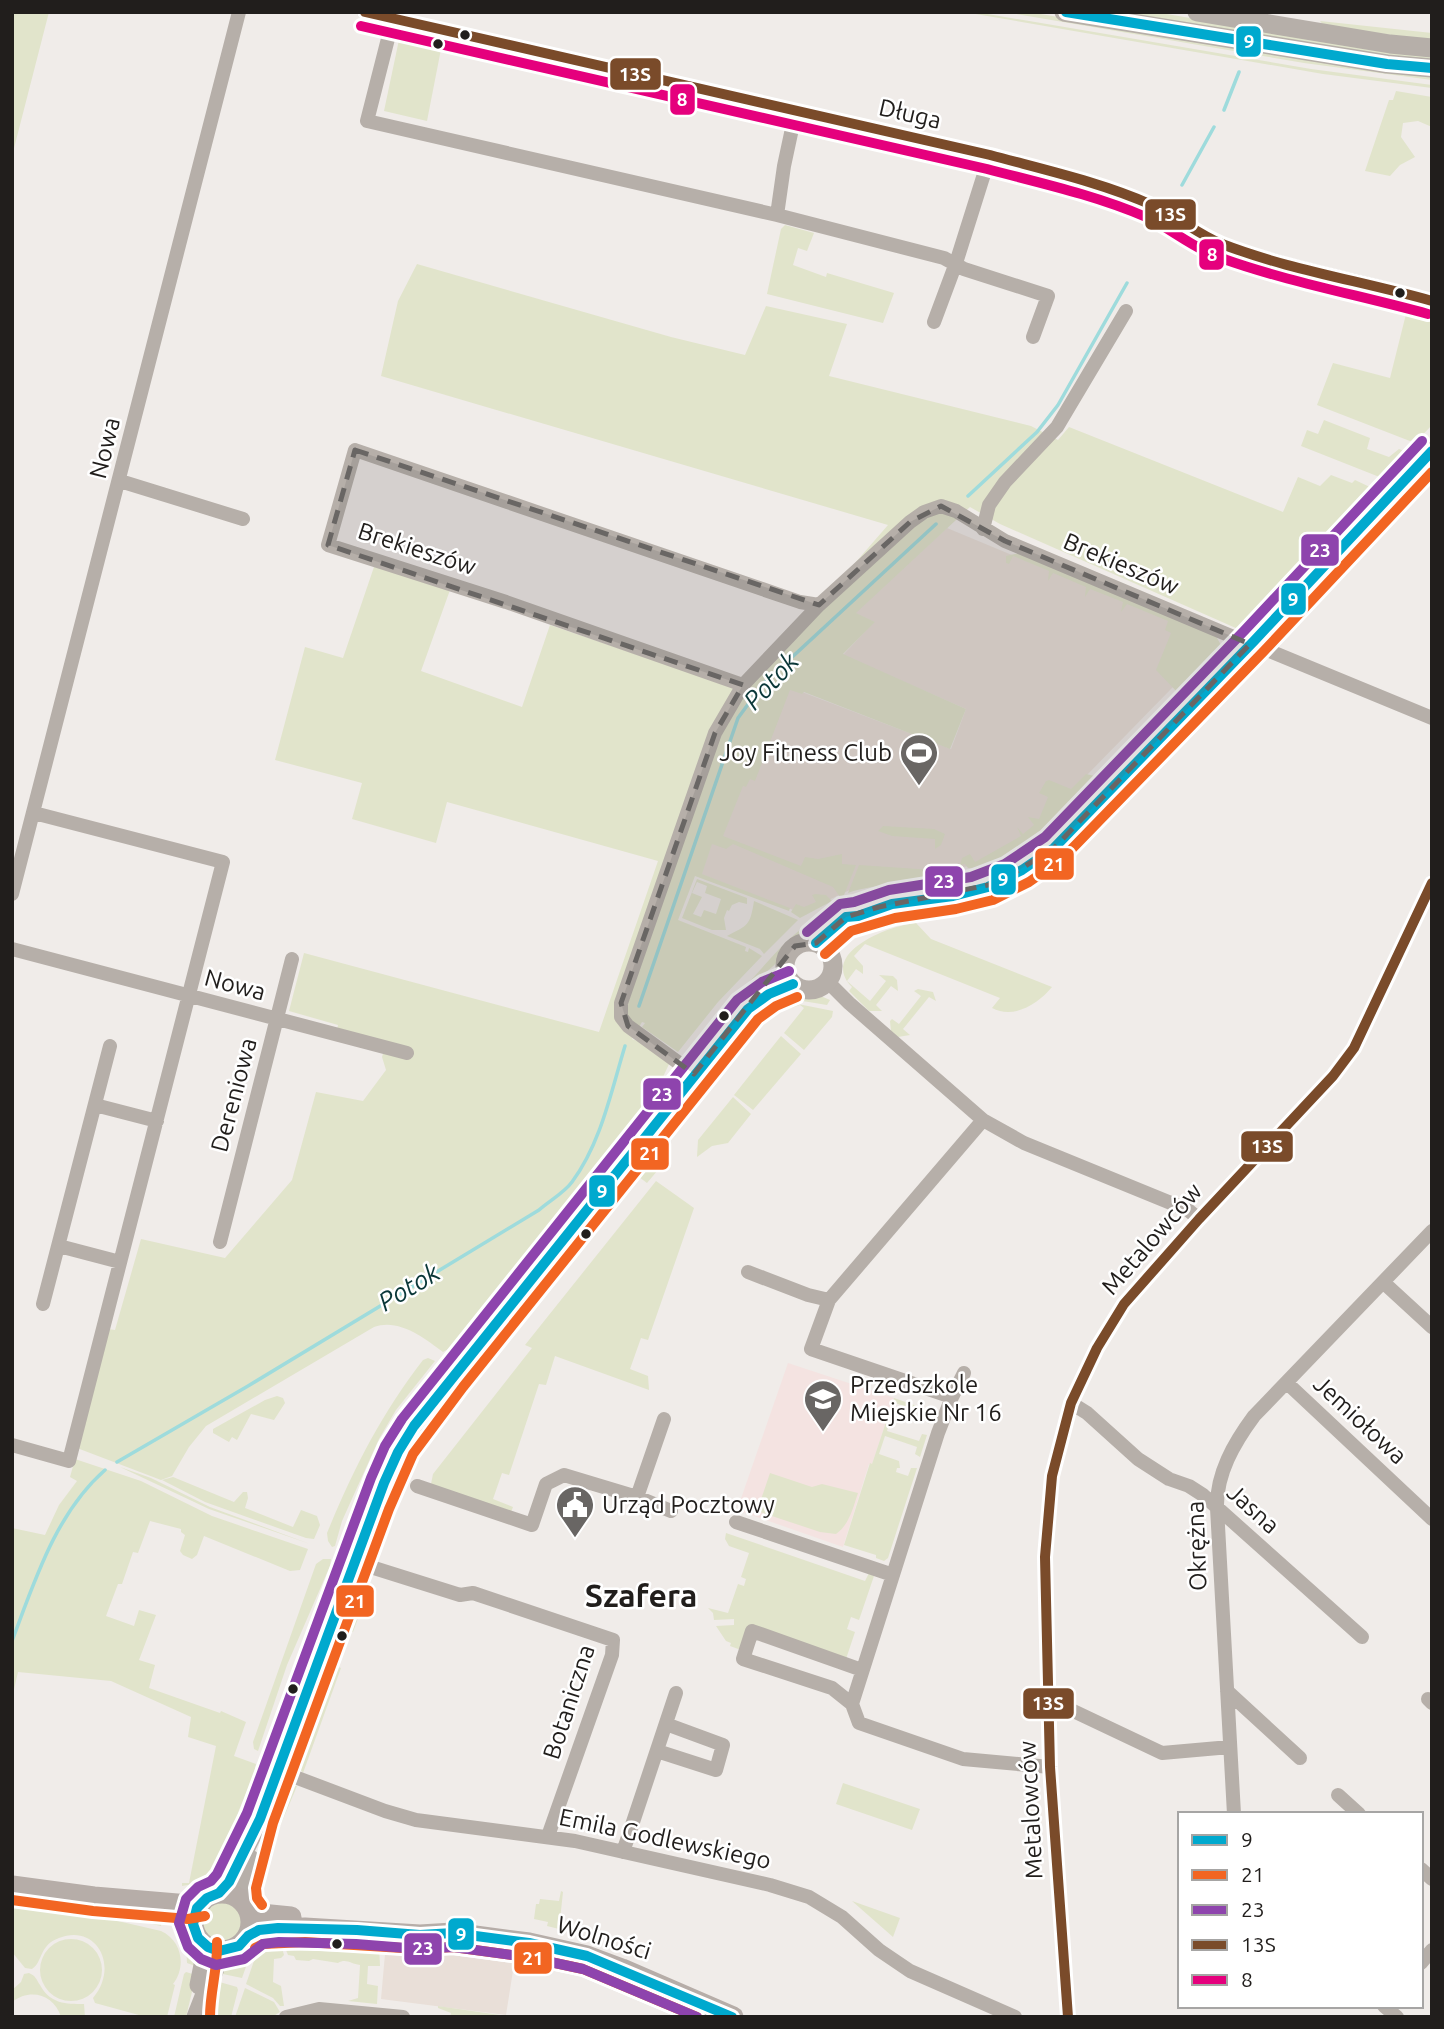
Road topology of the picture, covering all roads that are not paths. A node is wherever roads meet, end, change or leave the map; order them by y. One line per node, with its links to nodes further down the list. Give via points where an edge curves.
1 (239, 12): 17 (street, Nowa)
2 (364, 12): 5 (street, Długa)
3 (1064, 12): 7 (street)
4 (1197, 12): 6 (street)
5 (393, 19): 8 (street, Długa); 10 (street, via 367,121)
6 (1432, 48)
7 (1432, 68)
8 (796, 110): 9 (street, Długa); 10 (street)
9 (990, 155): 11 (street); 12 (street, Długa, via 1117,190 1157,206 1218,243 1247,253)
10 (777, 215): 11 (street)
11 (956, 263): 14 (street); 15 (street, via 1048,296)
12 (1432, 301)
13 (1126, 311): 19 (street, via 1057,427 1005,482)
14 (934, 322)
15 (1033, 337)
16 (1432, 451): 21 (street)
17 (120, 481): 18 (street); 24 (street, Nowa)
18 (243, 519)
19 (979, 526): 20 (street, Brekieszów, via 941,506 924,512); 21 (street, Brekieszów, via 1005,541)
20 (819, 605): 22 (street); 22 (street, Brekieszów, via 355,450 328,545)
21 (1252, 642): 23 (street, Brekieszów); 27 (street, via 1035,864 976,890 892,904)
22 (743, 685): 40 (street, via 715,733 621,1003 621,1017 628,1026)
23 (1432, 718)
24 (34, 813): 26 (street, Nowa); 35 (street, via 223,862)
25 (1432, 881): 44 (street, Metalowców, via 1354,1048)
26 (12, 894)
27 (855, 918): 28 (street, via 846,918); 30 (street, via 855,927 838,942)
28 (816, 943): 30 (street); 32 (street, via 795,946)
29 (12, 949): 35 (street, Nowa)
30 (832, 956): 33 (street, via 834,970)
31 (292, 960): 37 (street, Dereniowa)
32 (785, 964): 34 (street); 36 (street)
33 (828, 982): 34 (street, via 807,990); 42 (street)
34 (793, 985): 36 (street)
35 (189, 996): 37 (street, Nowa); 43 (street)
36 (757, 1000): 40 (street)
37 (277, 1019): 39 (street, Nowa); 46 (street, Dereniowa)
38 (110, 1046): 41 (street)
39 (407, 1053)
40 (694, 1074): 66 (street, via 414,1426 389,1472)
41 (95, 1105): 43 (street); 47 (street)
42 (983, 1120): 44 (street, via 1024,1143 1188,1210); 51 (street)
43 (158, 1121): 48 (street)
44 (1199, 1219): 57 (street, Metalowców, via 1110,1324)
45 (1432, 1231): 50 (street, Okrężna)
46 (220, 1242)
47 (59, 1246): 48 (street); 52 (street)
48 (120, 1262): 59 (street, via 69,1461)
49 (748, 1272): 51 (street)
50 (1383, 1282): 53 (street); 55 (street, Okrężna)
51 (829, 1300): 56 (street, via 811,1349)
52 (43, 1304)
53 (1432, 1327)
54 (964, 1373): 56 (street)
55 (1287, 1383): 62 (street, Okrężna, via 1254,1416 1234,1447 1219,1481); 64 (street, Jemiołowa)
56 (952, 1397): 67 (street)
57 (1072, 1403): 62 (street, Jasna, via 1138,1459); 72 (street, Metalowców, via 1052,1476 1045,1536)
58 (664, 1419): 61 (street)
59 (12, 1445)
60 (417, 1486): 61 (street, via 532,1525 546,1484 564,1475)
61 (637, 1497): 63 (street)
62 (1217, 1508): 68 (street, Jasna); 70 (street, Okrężna)
63 (671, 1511)
64 (1432, 1519)
65 (736, 1522): 67 (street)
66 (355, 1562): 79 (street); 84 (street, Botaniczna, via 460,1595 473,1593 613,1640 612,1655)
67 (893, 1575): 69 (street)
68 (1362, 1637)
69 (862, 1670): 73 (street); 73 (street, via 752,1631 743,1659 832,1688)
70 (1227, 1691): 75 (street, Okrężna); 77 (street)
71 (676, 1693): 74 (street)
72 (1048, 1699): 75 (street, via 1162,1753); 78 (street, Metalowców)
73 (852, 1704): 78 (street, via 859,1723 963,1759)
74 (666, 1724): 76 (street); 76 (street, via 723,1745 716,1770)
75 (1230, 1747): 81 (street, Okrężna)
76 (657, 1751): 85 (street)
77 (1300, 1758)
78 (1050, 1767): 99 (street, Metalowców)
79 (279, 1771): 83 (street); 84 (street, Emila Godlewskiego, via 416,1820)
80 (1338, 1794): 82 (street)
81 (1234, 1812)
82 (1357, 1812)
83 (260, 1819): 88 (street, via 229,1882); 89 (street, via 242,1887)
84 (548, 1836): 85 (street, Emila Godlewskiego)
85 (623, 1852): 98 (street, Emila Godlewskiego, via 809,1897 910,1971)
86 (12, 1886): 87 (main road)
87 (94, 1897): 88 (main road, via 189,1905); 92 (main road, via 179,1919)
88 (211, 1897): 89 (main road, via 232,1895); 92 (main road, via 194,1916)
89 (247, 1908): 90 (main road, Wolności, via 421,1923); 91 (main road, via 251,1921)
90 (453, 1933): 91 (main road, Wolności, via 278,1928); 97 (main road, Wolności, via 587,1956)
91 (248, 1936): 93 (main road)
92 (199, 1937): 93 (main road, via 213,1950); 94 (street, via 204,1960)
93 (226, 1951): 94 (street)
94 (197, 2015)
95 (286, 2017): 96 (street, via 318,2009)
96 (403, 2017)
97 (733, 2017)
98 (1015, 2017)
99 (1068, 2017)

